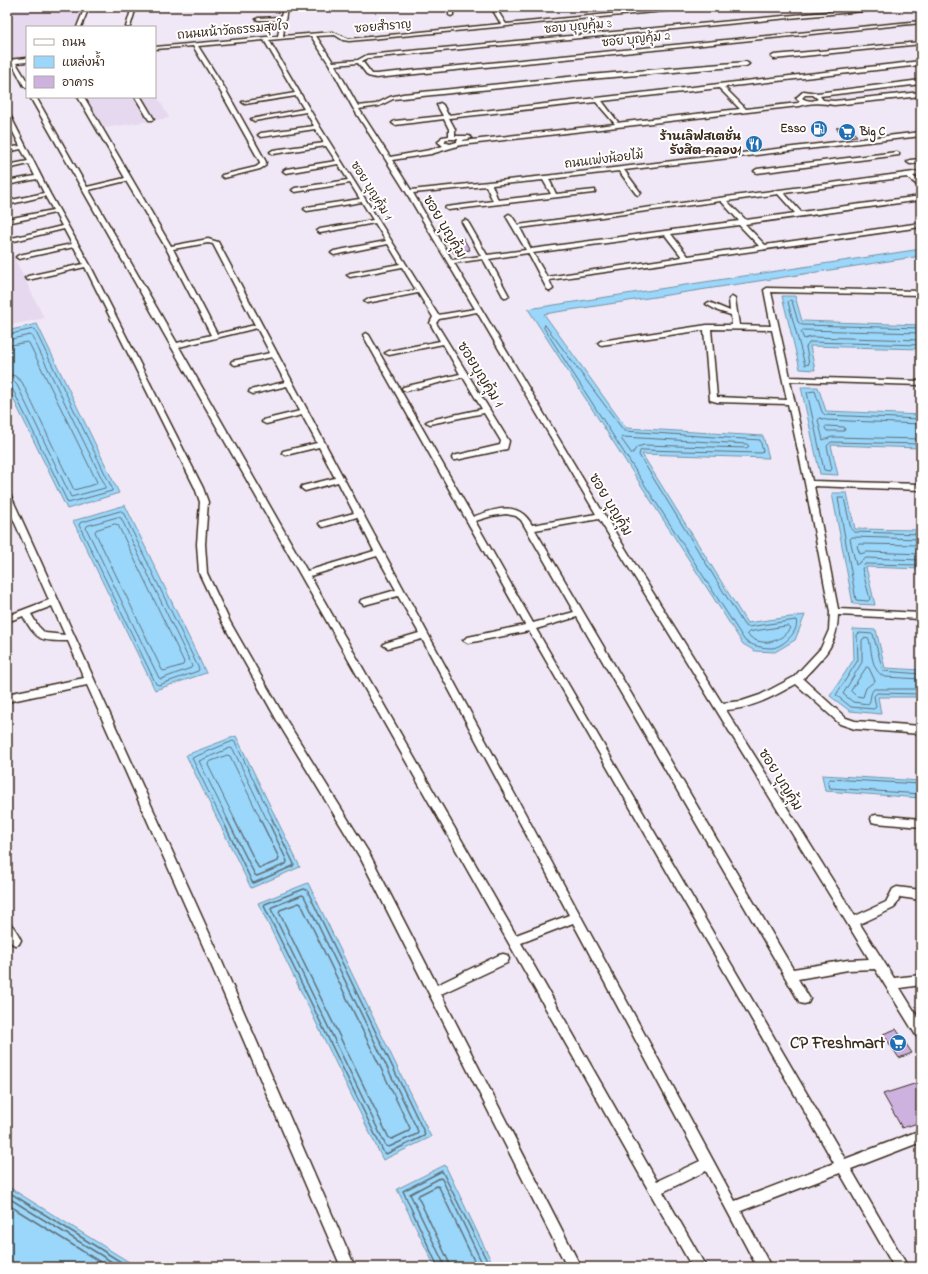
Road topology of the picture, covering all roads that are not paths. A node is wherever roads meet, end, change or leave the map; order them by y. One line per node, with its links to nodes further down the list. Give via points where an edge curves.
1 (87, 7): 17 (street)
2 (134, 7): 18 (street)
3 (278, 7): 9 (street)
4 (455, 7): 13 (street, via 451,11)
5 (493, 7): 16 (street)
6 (625, 7): 12 (street)
7 (696, 7): 12 (street, ซอยสำราญ)
8 (895, 7): 28 (street, ซอบ บุญคุ้ม 3, via 367,57)
9 (258, 8)
10 (265, 13): 11 (street)
11 (284, 13): 14 (street); 20 (street)
12 (631, 13): 16 (street, ซอยสำราญ)
13 (451, 16)
14 (258, 19)
15 (920, 23): 28 (street, ซอย บุญคุ้ม 2, via 376,76 371,76)
16 (504, 25): 19 (street, ซอยสำราญ, via 349,40 336,33)
17 (80, 26)
18 (128, 26)
19 (313, 35): 20 (street, ถนนหน้าวัดธรรมสุขใจ); 31 (street, ซอย บุญคุ้ม)
20 (280, 37): 21 (street, ถนนหน้าวัดธรรมสุขใจ)
21 (266, 39): 23 (street, ถนนหน้าวัดธรรมสุขใจ); 39 (street, ซอย บุญคุ้ม 1)
22 (921, 43): 25 (street)
23 (195, 45): 24 (street, ถนนหน้าวัดธรรมสุขใจ); 86 (street, via 263,162 258,168)
24 (156, 48)
25 (774, 58)
26 (26, 60): 27 (street)
27 (13, 61): 29 (street); 36 (street)
28 (359, 61): 31 (street, ซอบ บุญคุ้ม 3)
29 (7, 62)
30 (921, 63): 33 (street)
31 (332, 64): 50 (street, ซอย บุญคุ้ม)
32 (746, 64): 50 (street, via 403,96 377,105)
33 (800, 77): 34 (street); 37 (street)
34 (804, 82)
35 (921, 82): 40 (street)
36 (26, 84)
37 (720, 86): 45 (street); 52 (street)
38 (807, 88): 40 (street)
39 (298, 94): 48 (street); 51 (street, ซอย บุญคุ้ม 1)
40 (814, 94): 46 (street, via 804,93 799,96); 47 (street, via 820,97)
41 (921, 94): 47 (street, via 834,103)
42 (34, 98): 94 (street)
43 (82, 98): 89 (street)
44 (139, 98): 55 (street)
45 (598, 100): 54 (street); 57 (street)
46 (805, 101): 47 (street); 52 (street, via 799,104)
47 (820, 101)
48 (246, 102)
49 (440, 105): 54 (street)
50 (356, 108): 74 (street, ซอย บุญคุ้ม)
51 (307, 110): 56 (street); 59 (street, ซอย บุญคุ้ม 1)
52 (746, 110): 57 (street); 64 (street)
53 (7, 115): 60 (street)
54 (447, 117): 58 (street); 63 (street)
55 (151, 119)
56 (254, 119)
57 (615, 122): 64 (street)
58 (396, 123)
59 (317, 127): 62 (street); 65 (street, ซอย บุญคุ้ม 1)
60 (12, 133): 67 (street)
61 (921, 134): 68 (street, ถนนเพ่งน้อยไม้)
62 (261, 136)
63 (452, 137): 64 (street); 66 (street, via 441,141)
64 (460, 141): 66 (street)
65 (328, 144): 70 (street); 78 (street, ซอย บุญคุ้ม 1)
66 (445, 145): 74 (street, via 431,152)
67 (24, 147): 69 (street); 77 (street)
68 (815, 147): 71 (street); 81 (street, ถนนเพ่งน้อยไม้)
69 (7, 150)
70 (274, 152)
71 (821, 152)
72 (897, 154): 75 (street)
73 (826, 156): 75 (street)
74 (387, 157): 98 (street, ซอย บุญคุ้ม)
75 (831, 161): 83 (street)
76 (921, 161): 79 (street)
77 (32, 162): 80 (street); 87 (street)
78 (340, 162): 82 (street); 90 (street, ซอย บุญคุ้ม 1)
79 (910, 162)
80 (7, 167)
81 (620, 169): 88 (street, ถนนเพ่งน้อยไม้); 99 (street)
82 (286, 171)
83 (758, 171)
84 (921, 173): 85 (street)
85 (909, 175): 93 (street); 97 (street)
86 (224, 176)
87 (38, 177): 91 (street); 100 (street)
88 (545, 178): 92 (street, ถนนเพ่งน้อยไม้); 101 (street)
89 (128, 179): 94 (street); 124 (street)
90 (352, 181): 95 (street); 104 (street, ซอย บุญคุ้ม 1)
91 (7, 184)
92 (488, 184): 98 (street, ถนนเพ่งน้อยไม้); 105 (street)
93 (921, 186)
94 (85, 189): 155 (street)
95 (295, 190)
96 (593, 191): 101 (street)
97 (779, 191): 103 (street); 110 (street)
98 (409, 192): 131 (street, ซอย บุญคุ้ม)
99 (638, 193)
100 (47, 194): 106 (street); 109 (street)
101 (554, 196): 105 (street)
102 (921, 198): 110 (street)
103 (722, 199): 115 (street); 117 (street)
104 (364, 200): 108 (street); 113 (street, ซอย บุญคุ้ม 1)
105 (496, 202): 107 (street)
106 (7, 203)
107 (448, 208)
108 (307, 209)
109 (56, 210): 112 (street); 118 (street)
110 (800, 214): 115 (street)
111 (510, 216): 117 (street)
112 (7, 221)
113 (377, 221): 119 (street); 122 (street, ซอย บุญคุ้ม 1)
114 (465, 222): 128 (street)
115 (743, 223): 120 (street); 125 (street)
116 (921, 225): 125 (street)
117 (516, 227): 126 (street)
118 (66, 228): 121 (street); 123 (street)
119 (320, 231)
120 (666, 232): 126 (street); 130 (street)
121 (10, 240)
122 (390, 242): 127 (street); 133 (street, ซอย บุญคุ้ม 1)
123 (76, 245): 129 (street); 132 (street)
124 (169, 248): 147 (street, via 215,242); 152 (street)
125 (764, 248): 130 (street)
126 (528, 251): 128 (street); 136 (street)
127 (334, 252)
128 (483, 256): 131 (street); 140 (street)
129 (19, 258)
130 (688, 259): 136 (street)
131 (450, 262): 144 (street, ซอย บุญคุ้ม)
132 (87, 265): 135 (street); 216 (street, via 199,488 204,502 201,544 203,573 226,622 282,721 365,856)
133 (404, 265): 134 (street); 138 (street, ซอย บุญคุ้ม 1)
134 (350, 275)
135 (28, 278)
136 (545, 280): 137 (street)
137 (550, 289)
138 (419, 291): 142 (street); 146 (street, ซอย บุญคุ้ม 1)
139 (921, 294): 150 (street, via 769,289 767,291)
140 (506, 296)
141 (732, 299): 145 (street)
142 (366, 301)
143 (710, 304): 145 (street)
144 (478, 310): 146 (street); 179 (street, ซอย บุญคุ้ม)
145 (734, 314): 149 (street)
146 (434, 320): 153 (street, ซอยบุญคุ้ม 1)
147 (259, 326): 152 (street); 157 (street)
148 (707, 327): 149 (street); 154 (street); 165 (street, via 713,399)
149 (736, 327): 150 (street)
150 (776, 328): 160 (street)
151 (366, 335): 180 (street)
152 (216, 336): 155 (street)
153 (444, 342): 156 (street); 159 (street, ซอยบุญคุ้ม 1)
154 (601, 343)
155 (174, 346): 184 (street)
156 (390, 353)
157 (274, 354): 158 (street); 161 (street)
158 (235, 363)
159 (464, 375): 163 (street); 166 (street, ซอยบุญคุ้ม 1)
160 (787, 379): 162 (street); 165 (street)
161 (290, 383): 164 (street); 167 (street)
162 (921, 383)
163 (406, 389)
164 (253, 392)
165 (792, 402): 174 (street)
166 (486, 410): 169 (street); 172 (street, ซอยบุญคุ้ม 1, via 505,441 504,446)
167 (305, 412): 168 (street); 170 (street)
168 (266, 422)
169 (430, 422)
170 (322, 444): 171 (street); 173 (street)
171 (286, 453)
172 (456, 458)
173 (340, 479): 176 (street); 178 (street)
174 (809, 483): 175 (street); 188 (street)
175 (921, 487)
176 (305, 488)
177 (7, 496): 186 (street)
178 (359, 514): 181 (street); 183 (street)
179 (601, 516): 182 (street); 201 (street, ซอย บุญคุ้ม)
180 (471, 520): 182 (street, via 501,512 515,512 524,518); 193 (street)
181 (323, 524)
182 (531, 528): 190 (street)
183 (380, 552): 184 (street); 185 (street)
184 (304, 575): 210 (street)
185 (401, 592): 187 (street); 194 (street)
186 (54, 602): 189 (street); 195 (street)
187 (364, 602)
188 (834, 612): 191 (street); 198 (street, via 834,630 824,650)
189 (26, 613): 192 (street); 195 (street, via 38,634)
190 (580, 613): 193 (street); 213 (street)
191 (921, 616)
192 (7, 619)
193 (532, 627): 196 (street); 221 (street)
194 (425, 635): 197 (street); 206 (street)
195 (70, 638): 199 (street)
196 (468, 640)
197 (388, 645)
198 (797, 679): 201 (street, via 763,698); 202 (street, via 843,721 855,725)
199 (89, 681): 200 (street); 224 (street, via 210,948)
200 (7, 698)
201 (720, 708): 207 (street, ซอย บุญคุ้ม)
202 (921, 730)
203 (876, 819): 204 (street)
204 (921, 823)
205 (921, 895): 207 (street, via 897,892 890,905)
206 (576, 917): 210 (street); 220 (street)
207 (853, 922): 212 (street, ซอย บุญคุ้ม)
208 (7, 927): 209 (street)
209 (15, 940)
210 (512, 941): 222 (street)
211 (503, 959): 216 (street)
212 (879, 964): 213 (street, via 848,965); 215 (street, ซอย บุญคุ้ม)
213 (790, 975): 217 (street)
214 (921, 980): 215 (street)
215 (891, 984): 218 (street, ซอย บุญคุ้ม)
216 (434, 992): 225 (street)
217 (804, 999)
218 (921, 1033)
219 (921, 1136): 221 (street)
220 (707, 1164): 222 (street); 223 (street)
221 (844, 1166): 223 (street); 228 (street)
222 (656, 1189): 226 (street)
223 (733, 1208): 227 (street)
224 (348, 1267)
225 (574, 1267)
226 (699, 1267)
227 (764, 1267)
228 (901, 1267)

